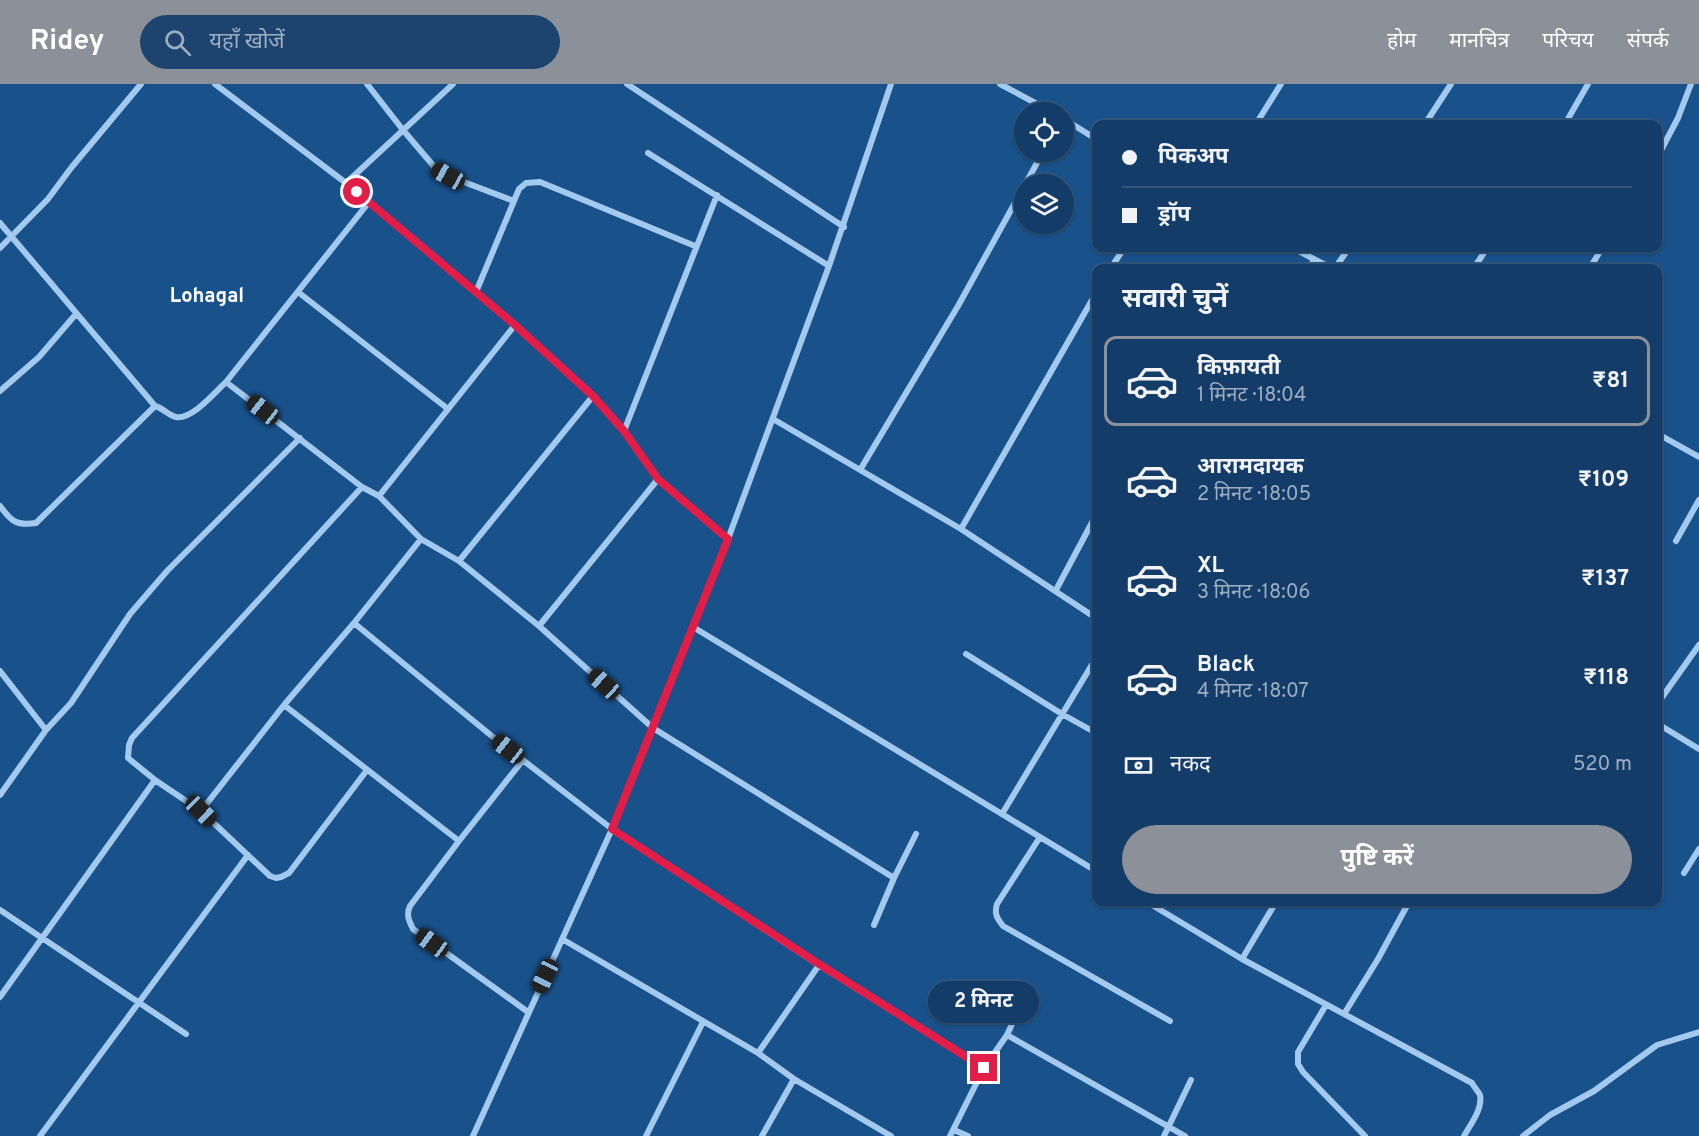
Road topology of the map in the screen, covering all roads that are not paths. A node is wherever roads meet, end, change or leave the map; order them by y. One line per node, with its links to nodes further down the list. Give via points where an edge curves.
1 (141, 84): 28 (street, via 48,199)
2 (215, 84): 22 (street)
3 (367, 84): 17 (street)
4 (453, 84): 17 (street)
5 (627, 84): 27 (street)
6 (891, 84): 27 (street)
7 (1000, 84): 12 (street)
8 (1281, 84): 13 (street)
9 (1451, 84): 14 (street)
10 (1588, 84): 15 (street)
11 (1691, 84): 19 (street)
12 (1033, 102)
13 (1258, 120)
14 (1428, 120)
15 (1567, 120)
16 (1074, 125): 18 (street)
17 (403, 130): 22 (street); 24 (street, via 437,170)
18 (1092, 136)
19 (1662, 148)
20 (648, 153): 23 (street)
21 (1037, 162): 53 (street, via 958,306)
22 (346, 183): 25 (street)
23 (717, 195): 29 (street); 37 (street)
24 (514, 201): 29 (street, via 526,183 540,182); 39 (street)
25 (369, 202): 38 (street); 39 (street)
26 (0, 224): 28 (street)
27 (844, 227): 37 (street)
28 (12, 236): 30 (street); 41 (street)
29 (695, 246): 49 (street)
30 (0, 248)
31 (1300, 252): 33 (street)
32 (1346, 252): 36 (street)
33 (1314, 260): 34 (street); 35 (street)
34 (1312, 264)
35 (1324, 264)
36 (1336, 264)
37 (829, 266): 48 (street)
38 (298, 292): 43 (street); 47 (street)
39 (476, 292): 42 (street)
40 (1092, 300): 60 (street)
41 (76, 314): 44 (street, via 39,357); 46 (street)
42 (515, 325): 45 (street); 47 (street)
43 (226, 382): 46 (street, via 184,417 171,416); 51 (street)
44 (0, 391)
45 (593, 396): 49 (street); 64 (street)
46 (154, 406): 58 (street, via 36,523 11,521)
47 (448, 409): 56 (street)
48 (773, 419): 53 (street); 62 (street)
49 (624, 431): 54 (street)
50 (1662, 436): 52 (street)
51 (300, 438): 55 (street); 79 (street, via 167,571 130,614 71,703)
52 (1699, 457)
53 (860, 470): 60 (street)
54 (658, 479): 62 (street); 68 (street)
55 (362, 487): 56 (street); 84 (street, via 132,738 128,758)
56 (379, 496): 61 (street)
57 (1699, 500): 63 (street)
58 (0, 506)
59 (1092, 522): 65 (street)
60 (961, 529): 65 (street)
61 (421, 539): 64 (street); 67 (street)
62 (728, 539): 69 (street)
63 (1676, 541)
64 (459, 561): 68 (street)
65 (1056, 590): 66 (street)
66 (1092, 615)
67 (354, 623): 75 (street); 82 (street)
68 (539, 626): 78 (street)
69 (693, 627): 78 (street); 87 (street)
70 (1699, 645): 74 (street)
71 (966, 654): 76 (street)
72 (1092, 665): 76 (street)
73 (0, 671): 79 (street)
74 (1662, 698)
75 (284, 705): 83 (street); 86 (street)
76 (1062, 714): 80 (street); 87 (street)
77 (1662, 726): 81 (street)
78 (653, 728): 88 (street); 96 (street)
79 (46, 730): 85 (street)
80 (1092, 731)
81 (1699, 749)
82 (523, 760): 88 (street); 91 (street)
83 (367, 770): 91 (street); 93 (street, via 290,873 270,876)
84 (155, 780): 86 (street); 102 (street)
85 (0, 795)
86 (201, 811): 93 (street)
87 (1002, 814): 90 (street)
88 (612, 829): 103 (street); 105 (street)
89 (916, 834): 96 (street)
90 (1040, 837): 94 (street); 112 (street, via 997,904 997,918 1003,926)
91 (459, 841): 110 (street, via 410,906 409,921 413,929)
92 (1699, 849): 95 (street)
93 (248, 855): 108 (street)
94 (1092, 869)
95 (1684, 873)
96 (894, 878): 101 (street)
97 (1154, 906): 104 (street)
98 (1274, 906): 104 (street)
99 (1407, 906): 111 (street)
100 (0, 910): 102 (street)
101 (874, 925)
102 (41, 938): 107 (street); 108 (street)
103 (562, 939): 110 (street); 113 (street)
104 (1242, 959): 109 (street)
105 (819, 964): 117 (street); 118 (street)
106 (1025, 996): 116 (street)
107 (0, 997)
108 (140, 1003): 115 (street); 123 (street)
109 (1326, 1005): 111 (street); 131 (street, via 1298,1052 1298,1064)
110 (528, 1012): 124 (street)
111 (1344, 1014): 132 (street, via 1472,1083 1480,1101)
112 (1170, 1021)
113 (703, 1022): 117 (street); 125 (street)
114 (1699, 1032): 133 (street, via 1657,1045)
115 (186, 1034)
116 (1007, 1035): 118 (street); 121 (street)
117 (759, 1053): 119 (street)
118 (984, 1068): 122 (street)
119 (794, 1079): 126 (street); 127 (street)
120 (1191, 1080): 121 (street)
121 (1169, 1127): 129 (street); 130 (street)
122 (952, 1133): 128 (street)
123 (40, 1136)
124 (473, 1136)
125 (646, 1136)
126 (762, 1136)
127 (891, 1136)
128 (968, 1136)
129 (1164, 1136)
130 (1185, 1136)
131 (1365, 1136)
132 (1464, 1136)
133 (1523, 1136)

